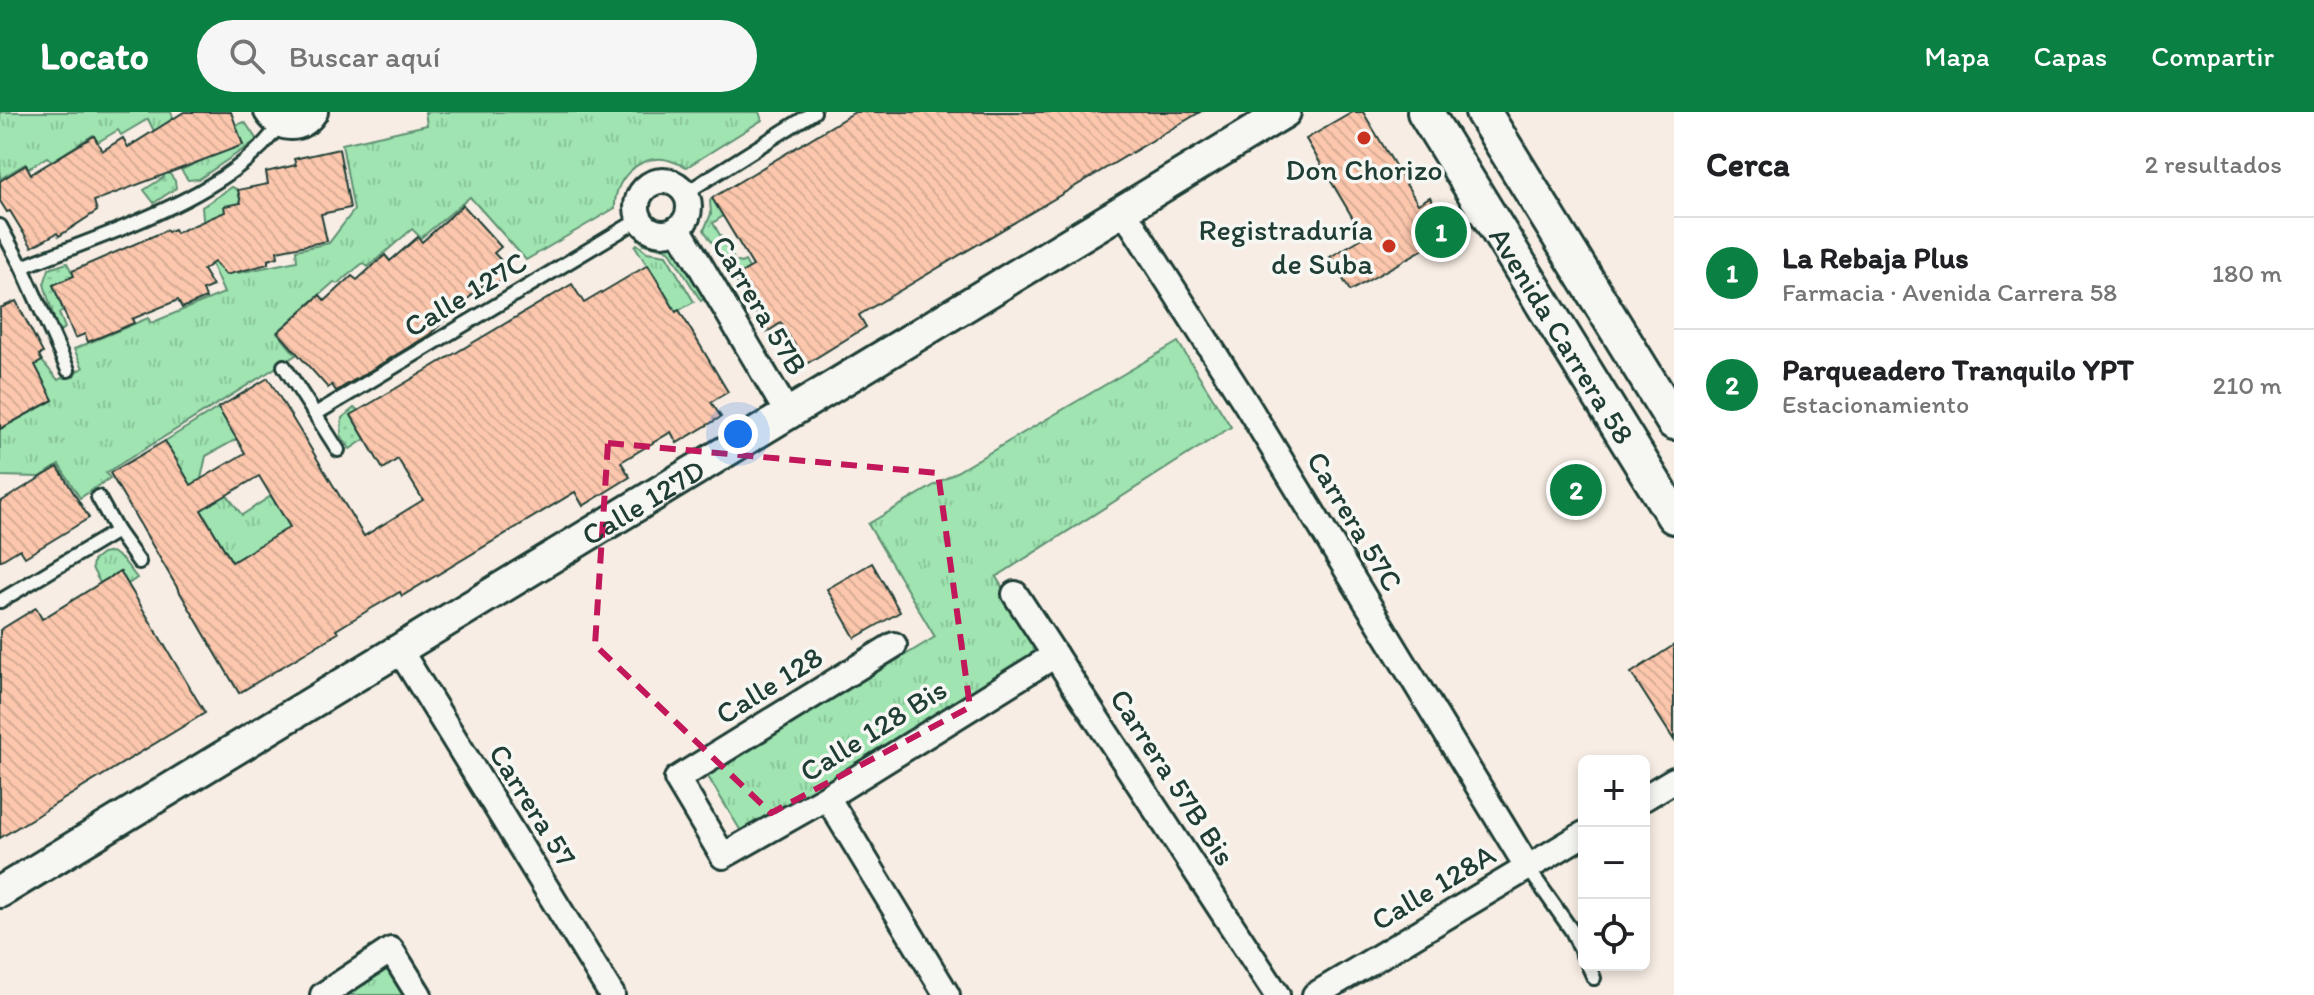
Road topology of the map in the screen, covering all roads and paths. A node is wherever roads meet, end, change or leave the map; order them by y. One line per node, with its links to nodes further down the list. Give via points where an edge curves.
1 (315, 112): 6 (street, via 303,125 287,127)
2 (814, 112): 7 (lane)
3 (1285, 112): 8 (street, Calle 127D)
4 (1425, 112): 20 (main road, Avenida Carrera 58)
5 (1483, 112): 17 (main road, Avenida Carrera 58)
6 (273, 118): 12 (lane, via 264,146 190,199)
7 (687, 195): 9 (street, via 665,180 648,185 638,201); 11 (street, Carrera 57B, via 689,213)
8 (1123, 210): 16 (street, Calle 127D); 33 (street, Carrera 57C)
9 (640, 219): 11 (street, Carrera 57B, via 662,233); 15 (lane, Calle 127C)
10 (0, 226): 12 (lane)
11 (678, 228): 16 (street, Carrera 57B)
12 (22, 267): 14 (lane)
13 (284, 366): 15 (lane)
14 (68, 370)
15 (317, 413): 18 (lane)
16 (788, 414): 26 (street, Calle 127D)
17 (1674, 422)
18 (338, 450)
19 (98, 497): 21 (lane)
20 (1674, 516)
21 (117, 531): 22 (lane); 24 (lane)
22 (139, 562)
23 (1015, 594): 27 (street, Carrera 57B Bis)
24 (0, 601)
25 (894, 645): 32 (street, Calle 128, via 677,779)
26 (399, 649): 34 (street, Calle 127D); 40 (street, Carrera 57)
27 (1055, 655): 30 (street, Calle 128 Bis); 42 (street, Carrera 57B Bis)
28 (1674, 780): 29 (street)
29 (1650, 794)
30 (827, 797): 32 (street, Calle 128 Bis); 41 (street)
31 (1578, 838): 33 (street, Calle 128A)
32 (723, 856)
33 (1528, 868): 35 (lane); 43 (street, Calle 128A)
34 (0, 892)
35 (1578, 944)
36 (1591, 971): 37 (lane)
37 (1594, 978)
38 (323, 995): 39 (street, via 391,950)
39 (419, 995)
40 (612, 995)
41 (947, 995)
42 (1277, 995)
43 (1315, 995)

